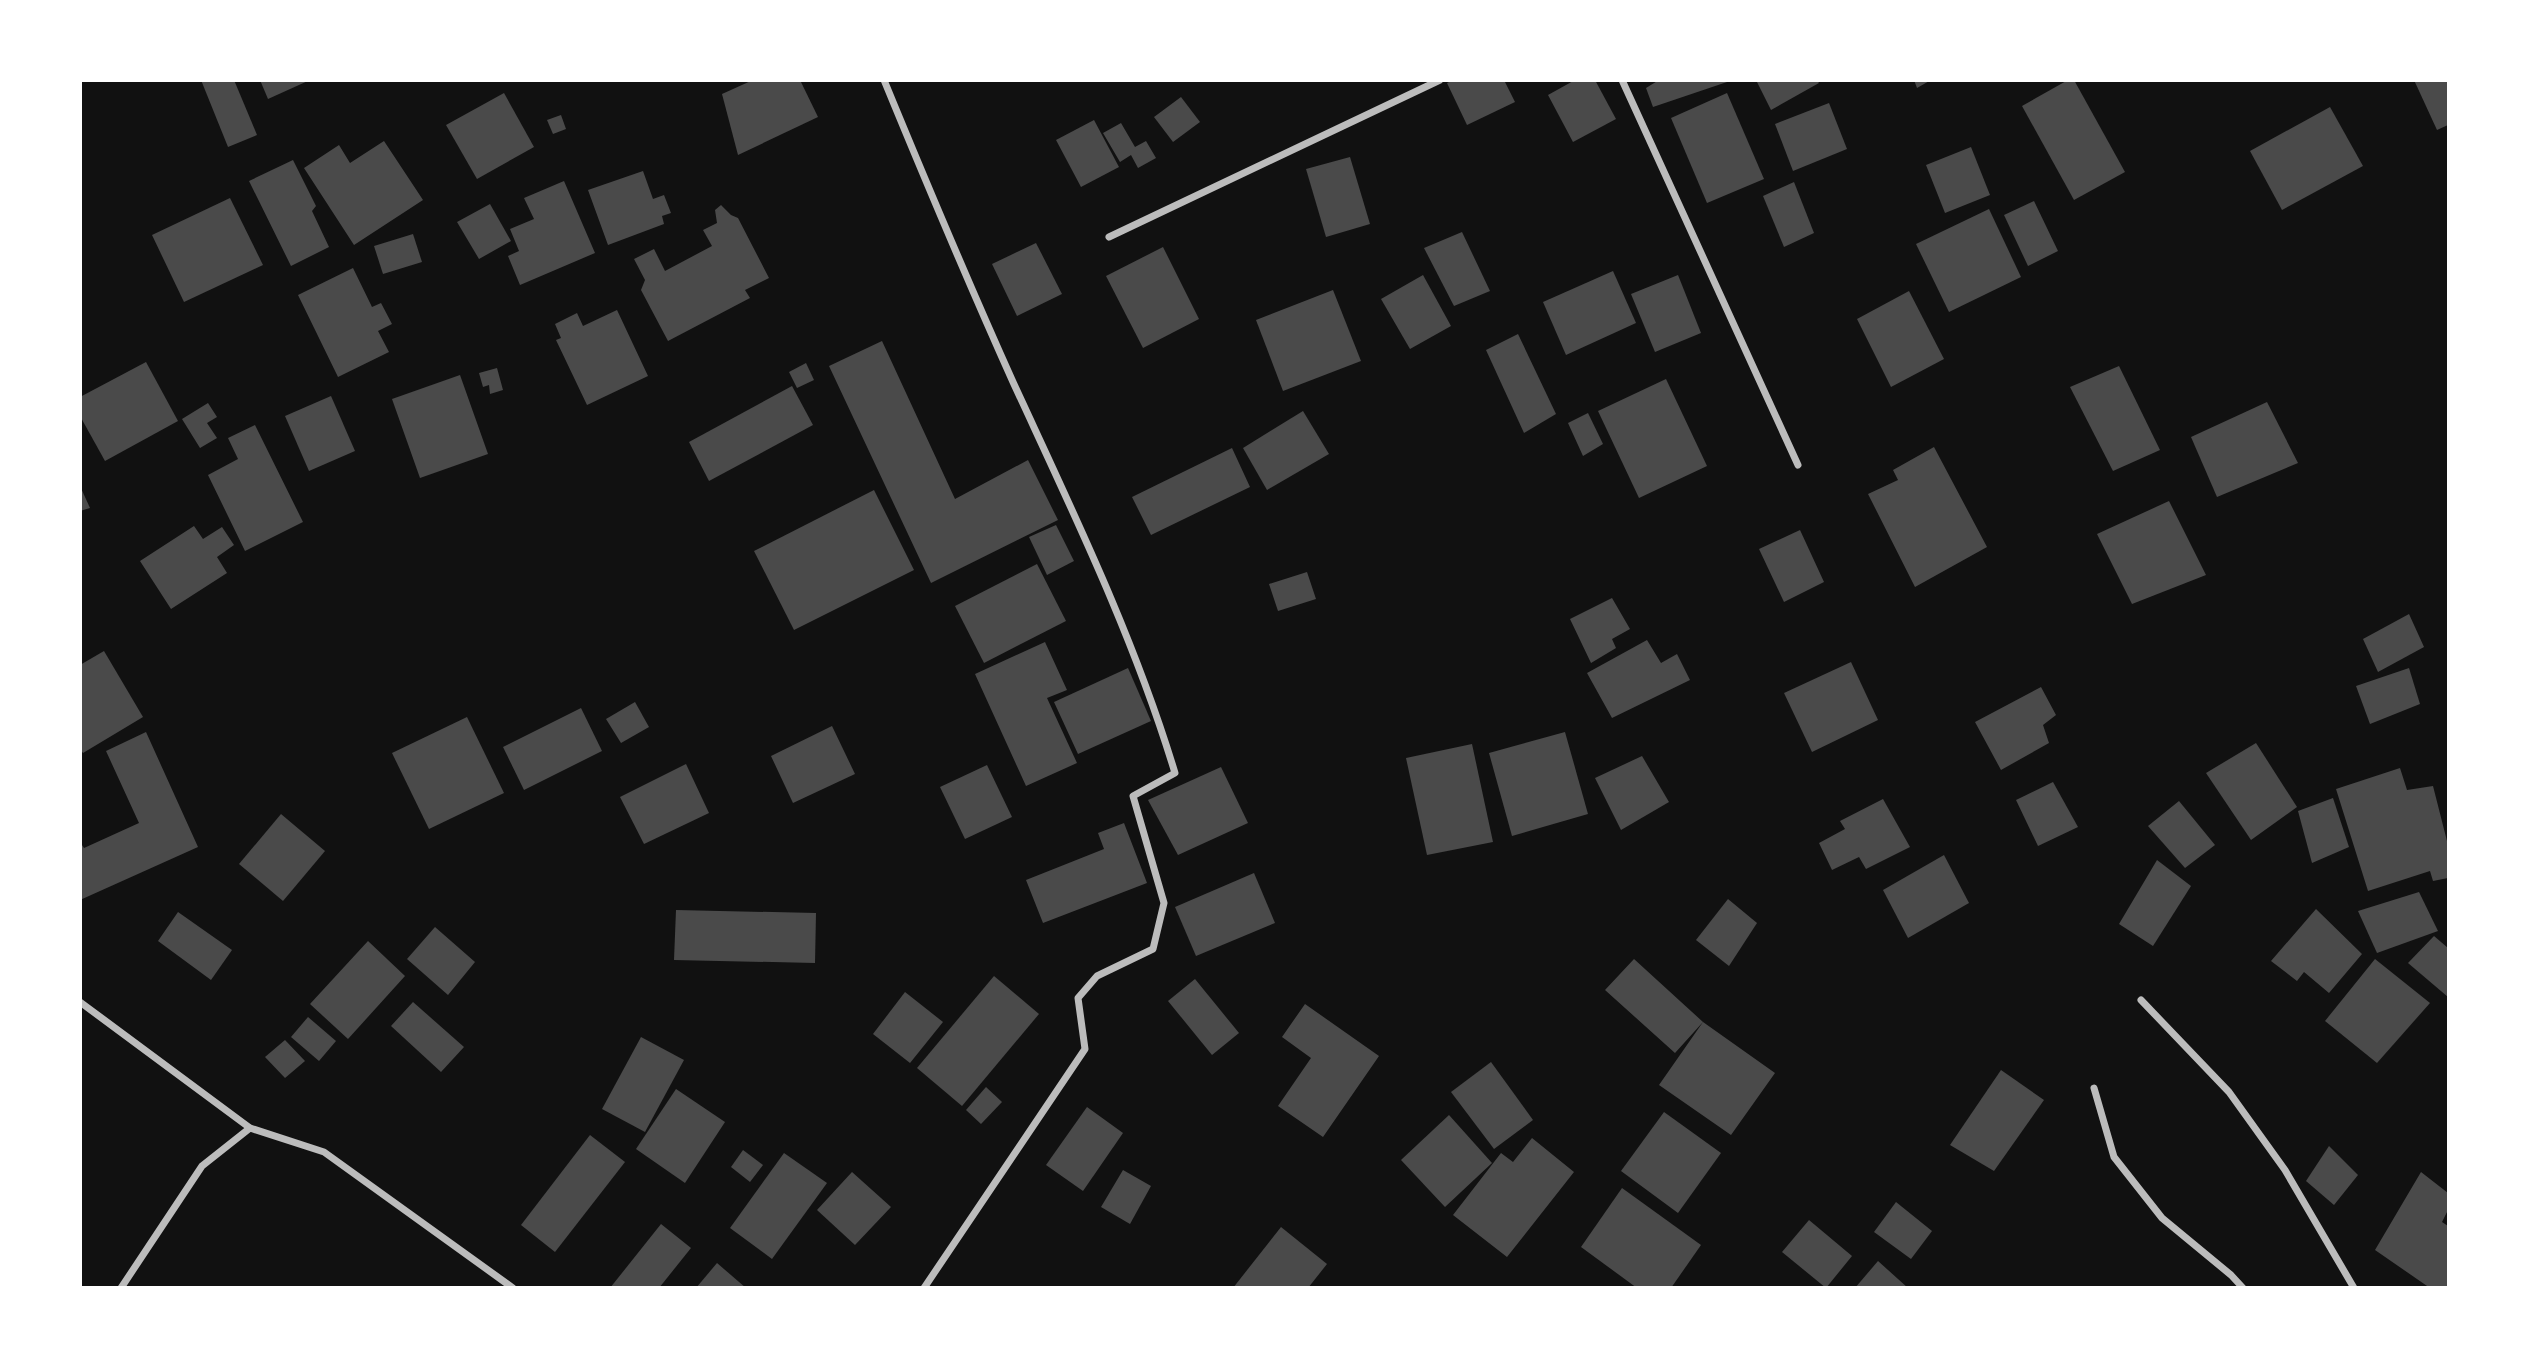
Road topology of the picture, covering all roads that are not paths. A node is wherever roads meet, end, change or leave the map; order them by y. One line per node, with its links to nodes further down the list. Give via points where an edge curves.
1 (884, 80): 12 (street, via 962,269 1108,590 1175,773 1133,796 1164,903 1153,949 1097,976 1077,998 1085,1049)
2 (1440, 80): 4 (street)
3 (1622, 80): 5 (street)
4 (1109, 237)
5 (1798, 465)
6 (2141, 1000): 14 (street, via 2229,1092 2285,1170)
7 (80, 1002): 9 (street)
8 (2094, 1088): 13 (street, via 2115,1157 2162,1217)
9 (250, 1128): 10 (street, via 202,1166); 11 (street, via 324,1152)
10 (121, 1287)
11 (513, 1287)
12 (924, 1287)
13 (2243, 1287)
14 (2354, 1287)

